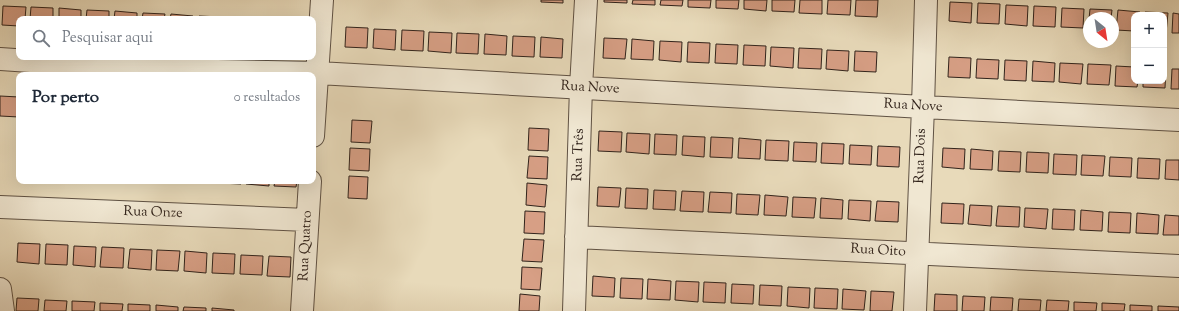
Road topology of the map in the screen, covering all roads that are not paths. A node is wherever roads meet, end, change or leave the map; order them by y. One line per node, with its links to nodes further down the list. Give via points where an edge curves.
1 (322, 0): 6 (street)
2 (586, 0): 7 (street, Rua Três)
3 (926, 0): 9 (street, Rua Dois)
4 (0, 59): 5 (street, Rua Nove, via 164,70)
5 (267, 72)
6 (318, 73): 7 (street, Rua Nove); 8 (street)
7 (581, 88): 9 (street, Rua Nove); 14 (street, Rua Três)
8 (316, 98)
9 (923, 107): 10 (street, Rua Nove); 15 (street, Rua Dois)
10 (1179, 120)
11 (310, 184): 13 (street, Rua Quatro)
12 (0, 207): 13 (street, Rua Onze)
13 (307, 220): 19 (street, Rua Quatro)
14 (576, 237): 15 (street, Rua Oito); 20 (street, Rua Três)
15 (917, 253): 16 (street, Rua Oito); 21 (street, Rua Dois)
16 (1179, 266)
17 (0, 289): 18 (street)
18 (2, 311)
19 (302, 311)
20 (574, 311)
21 (915, 311)

